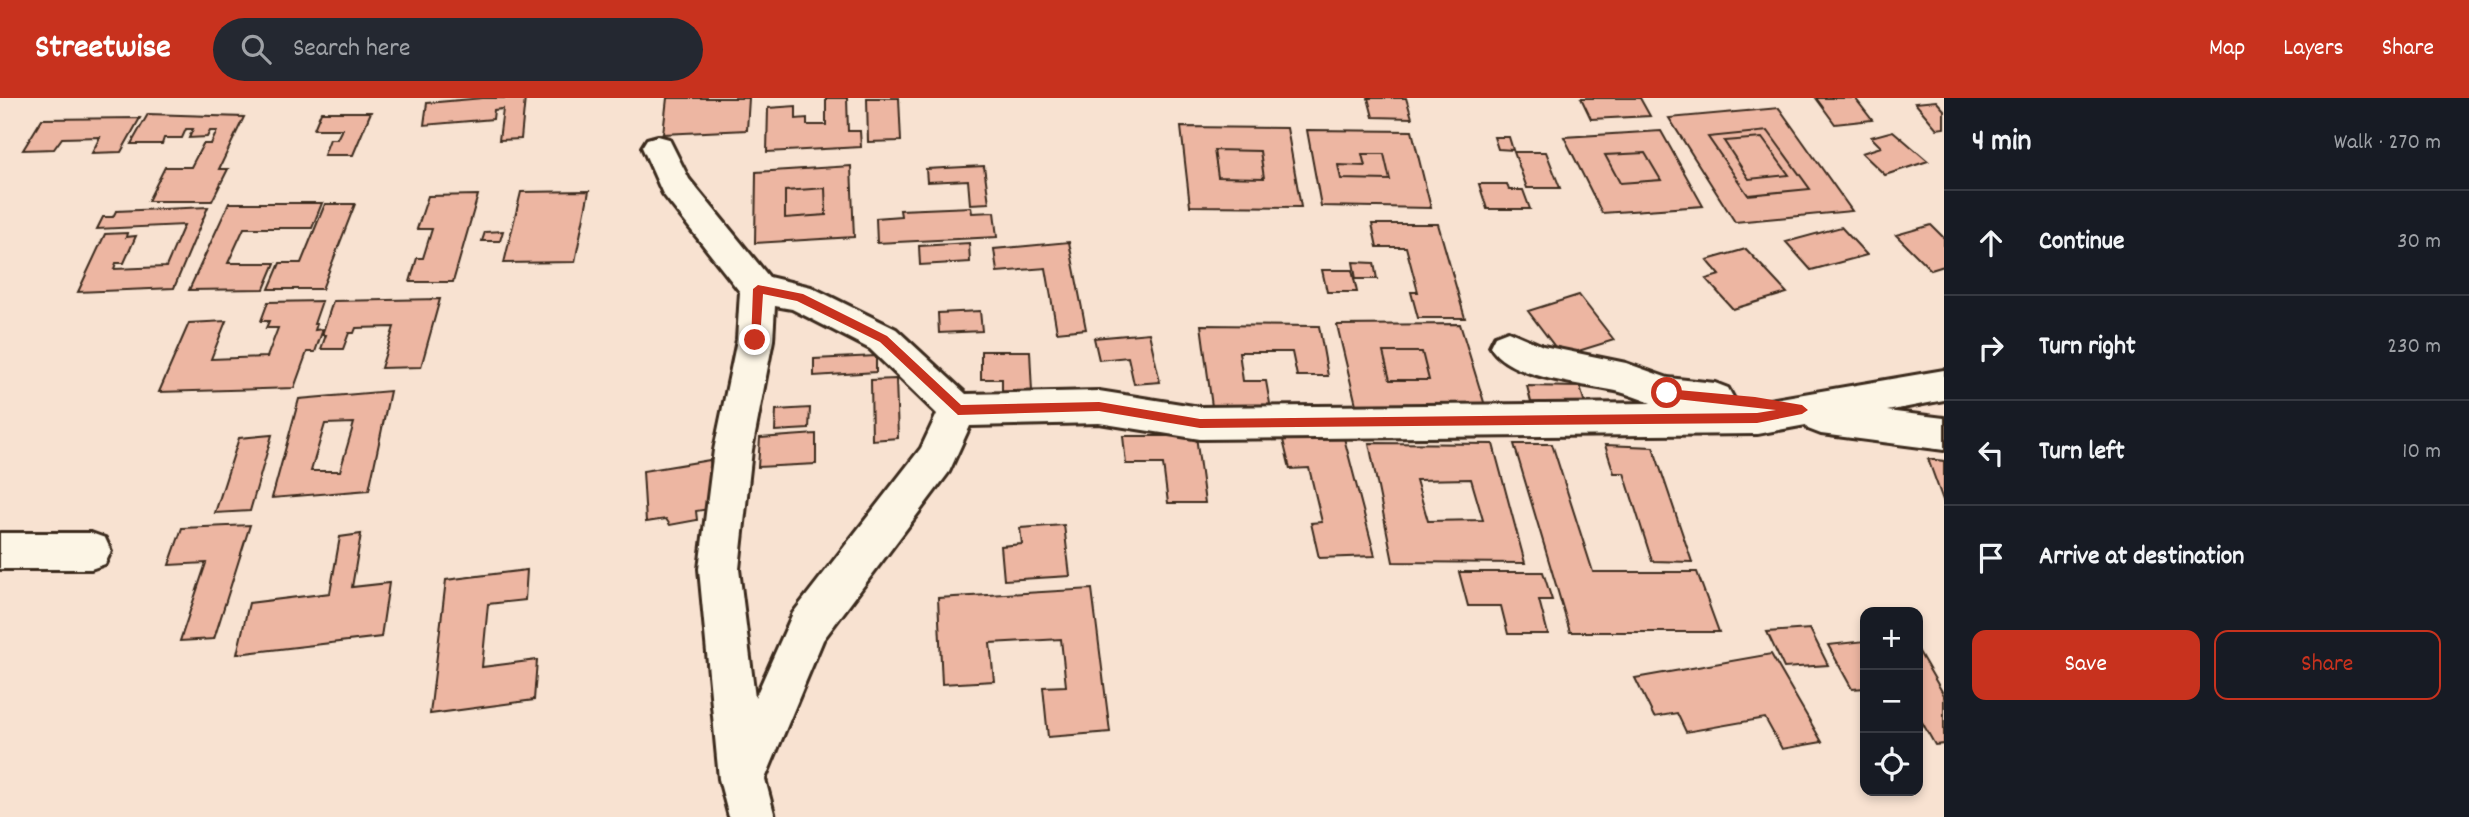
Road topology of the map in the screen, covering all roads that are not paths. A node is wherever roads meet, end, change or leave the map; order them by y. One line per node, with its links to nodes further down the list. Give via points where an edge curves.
1 (658, 147): 2 (street, via 675,185)
2 (758, 289): 5 (street, via 799,297 883,339); 10 (street, via 755,340 733,450 719,569)
3 (1508, 346): 6 (street, via 1536,360 1626,378 1667,393)
4 (1944, 385): 6 (street)
5 (958, 410): 6 (street, via 1099,407 1200,423 1757,418); 10 (street, via 935,460 808,627)
6 (1802, 410): 7 (street, via 1828,420)
7 (1944, 434)
8 (0, 551): 9 (street)
9 (91, 551)
10 (747, 798)

